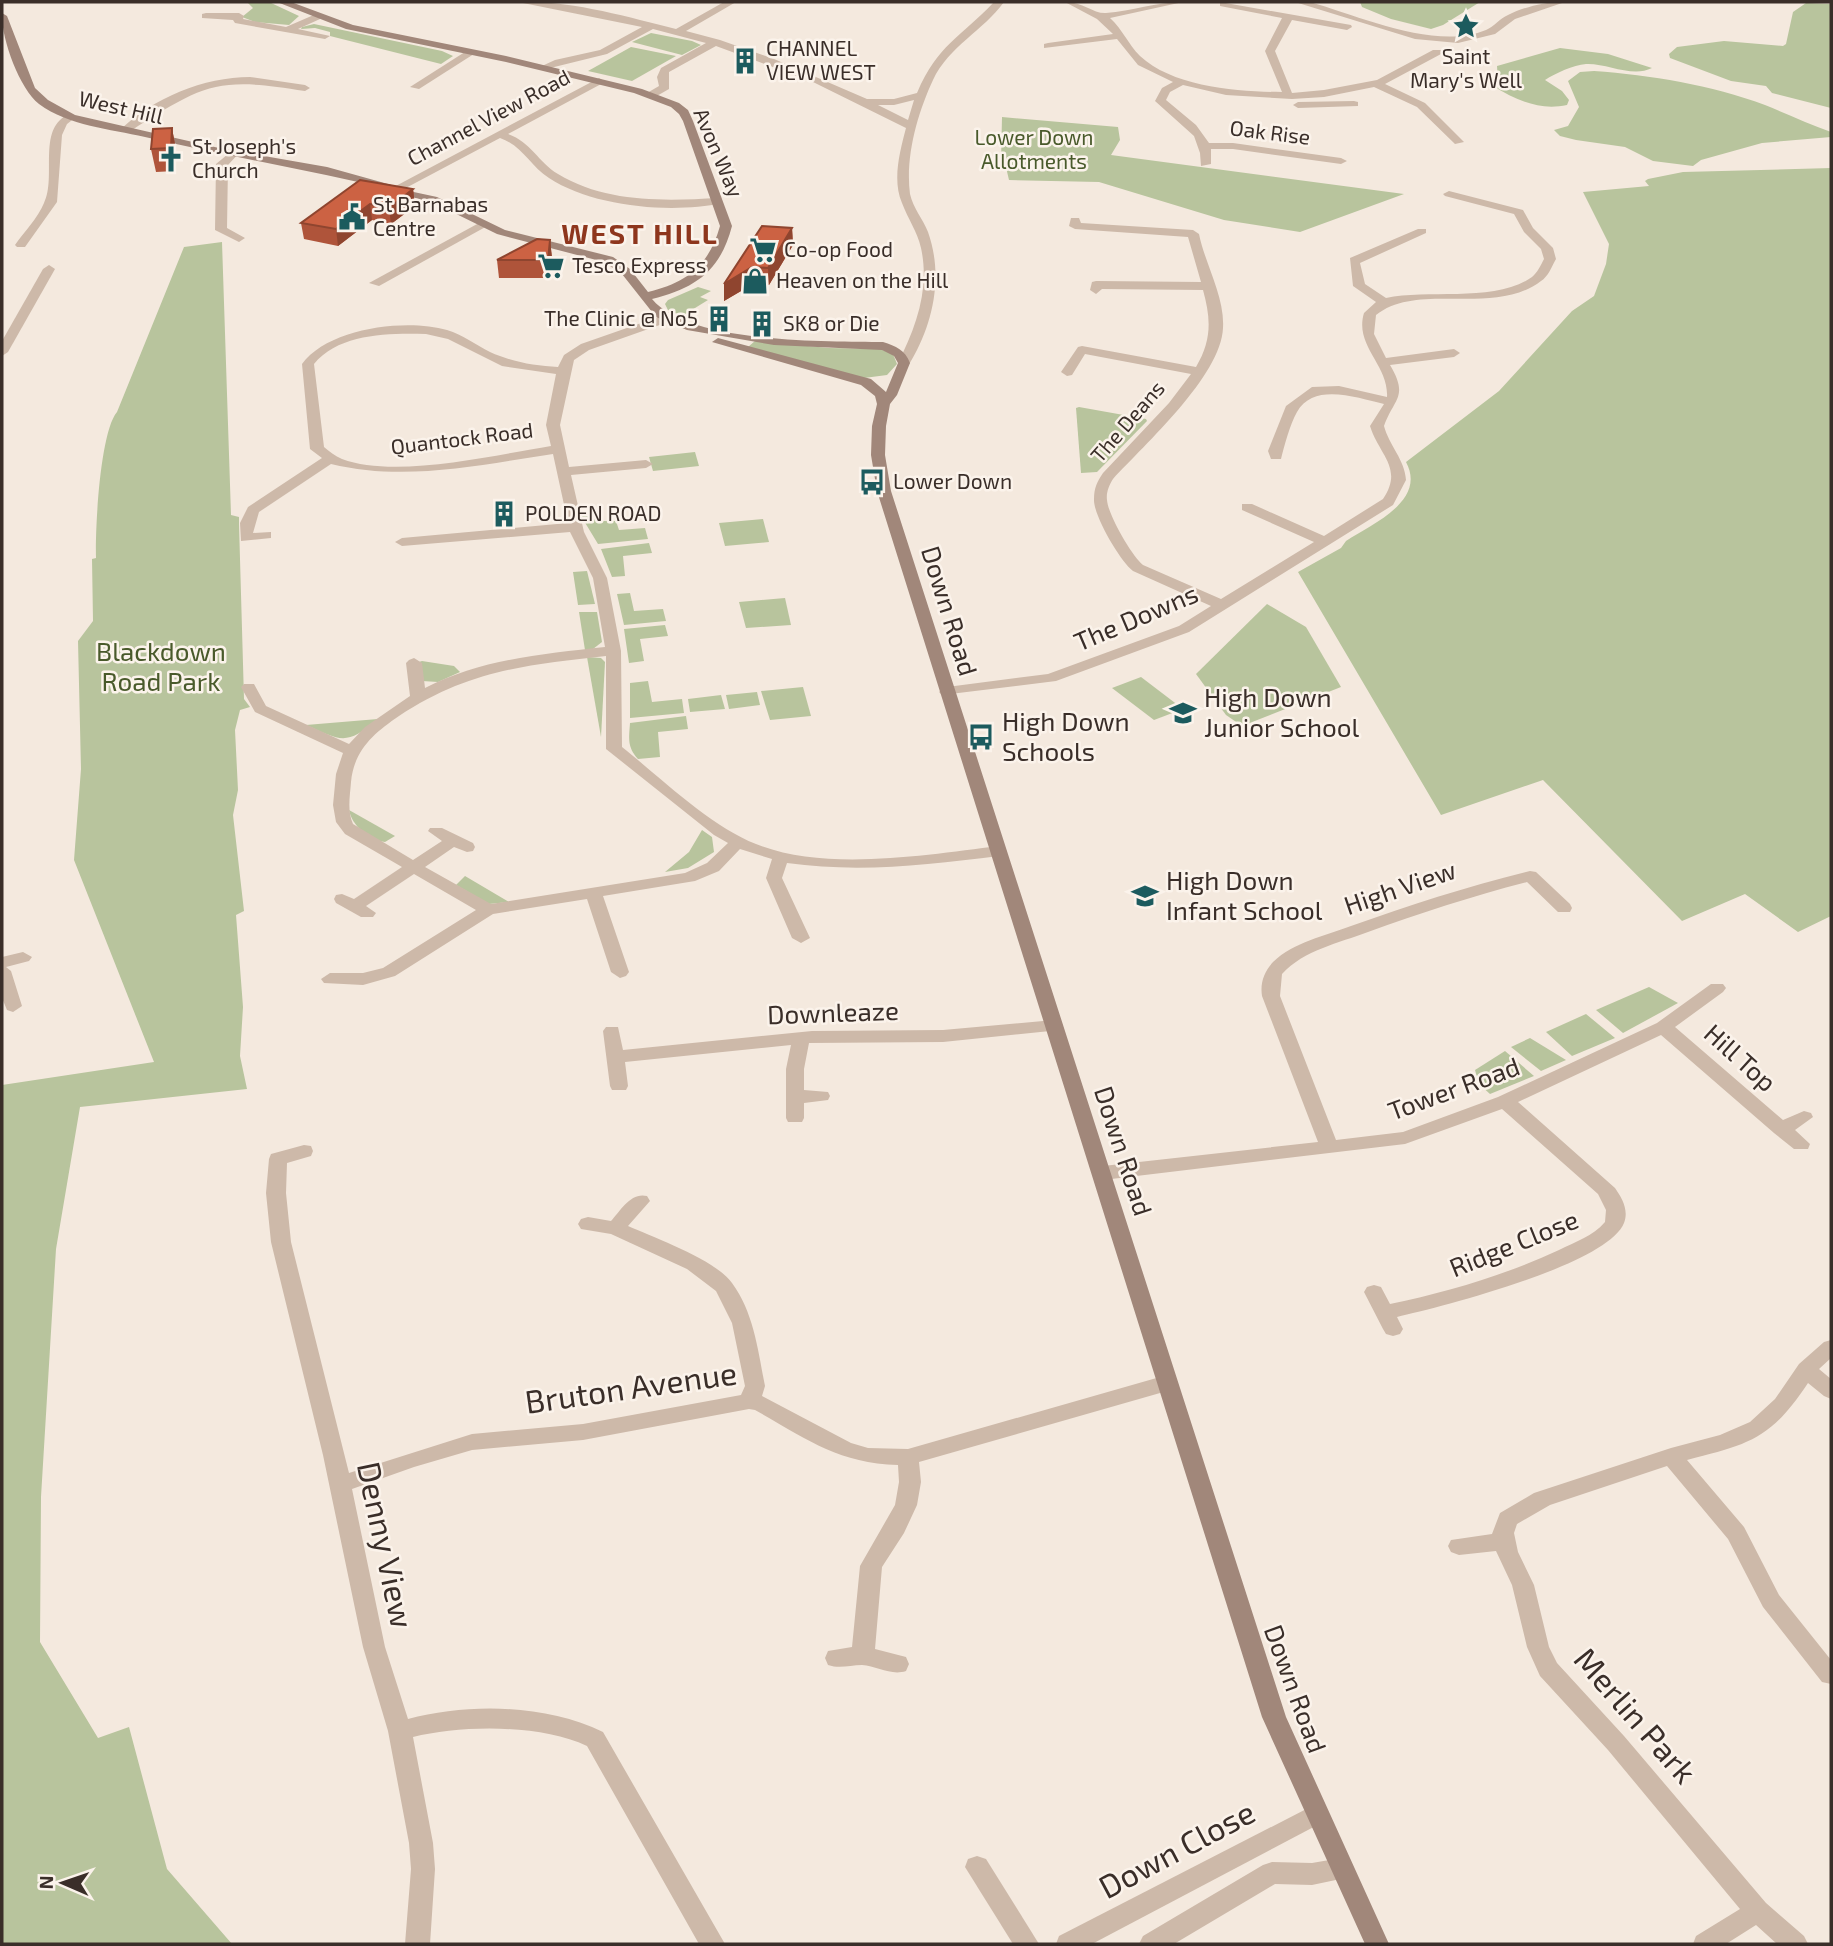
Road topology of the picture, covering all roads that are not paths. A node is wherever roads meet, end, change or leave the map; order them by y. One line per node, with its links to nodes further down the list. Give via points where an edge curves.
1 (282, 2): 12 (street, Avon Way)
2 (523, 2): 15 (street)
3 (731, 2): 18 (street)
4 (999, 2): 37 (street, via 941,57)
5 (1070, 2): 13 (street)
6 (1300, 2): 7 (street, via 1419,37 1458,40 1491,32 1511,17)
7 (1560, 2)
8 (1170, 3): 13 (street)
9 (1223, 4): 14 (street)
10 (214, 15): 17 (street)
11 (2, 16): 41 (street, West Hill, via 30,89)
12 (316, 17): 17 (street); 24 (street, Avon Way)
13 (1102, 17): 20 (street)
14 (1288, 17): 16 (street); 38 (street, via 1282,40 1270,51)
15 (653, 25): 18 (street); 25 (street, via 604,52)
16 (1347, 27)
17 (290, 29): 19 (street)
18 (678, 32): 21 (street)
19 (325, 36)
20 (1121, 36): 22 (street); 31 (street, via 1142,63)
21 (716, 42): 36 (street, via 665,70 666,87); 39 (street)
22 (1054, 44)
23 (1428, 49): 32 (street, via 1437,52)
24 (472, 52): 25 (street, Avon Way); 28 (street)
25 (547, 68): 30 (street, Avon Way)
26 (263, 72): 29 (street)
27 (419, 74): 28 (street)
28 (431, 77): 33 (street)
29 (251, 80): 34 (street); 43 (street, via 200,87)
30 (599, 81): 36 (street, Avon Way); 44 (street, Channel View Road)
31 (1182, 81): 35 (street); 46 (street, via 1166,90 1160,101 1195,129)
32 (1374, 83): 38 (street); 45 (street, via 1421,105)
33 (415, 87)
34 (305, 88)
35 (1240, 93): 38 (street); 40 (street, via 1255,102 1284,105 1339,109)
36 (651, 95): 52 (street, Avon Way, via 684,112)
37 (923, 95): 39 (street, via 897,102); 42 (street)
38 (1288, 95)
39 (867, 102): 42 (street)
40 (1354, 104)
41 (71, 117): 43 (street, West Hill); 58 (street, via 62,122 57,135 51,204 23,241)
42 (911, 127): 69 (street, via 904,190 923,233 929,279)
43 (125, 130): 47 (street, West Hill)
44 (499, 134): 50 (street, Channel View Road); 52 (street, via 523,143 550,174 588,191 644,202)
45 (1451, 139)
46 (1206, 146): 48 (street, Oak Rise); 49 (street)
47 (233, 153): 50 (street, West Hill, via 327,170); 59 (street, via 222,164 221,230)
48 (1334, 158)
49 (1205, 163)
50 (403, 191): 53 (street, West Hill)
51 (1453, 197): 56 (street, via 1517,211)
52 (719, 201): 66 (street, Avon Way, via 725,231 698,278 686,286)
53 (483, 225): 63 (street); 66 (street, West Hill, via 613,261)
54 (1075, 226): 65 (street, The Deans, via 1195,230)
55 (1420, 234): 61 (street)
56 (1533, 235): 57 (street); 67 (street, via 1547,247 1550,259 1543,274 1524,285 1491,294)
57 (1518, 236)
58 (46, 237)
59 (239, 239)
60 (1339, 254): 61 (street)
61 (1356, 258): 67 (street, via 1353,264 1359,286)
62 (49, 269): 73 (street)
63 (375, 283)
64 (1096, 285): 65 (street)
65 (1206, 286): 78 (street, The Deans, via 1217,331)
66 (644, 297): 68 (street, West Hill, via 651,308)
67 (1385, 303): 75 (street, via 1374,308 1367,323 1371,342)
68 (669, 319): 70 (street, West Hill); 71 (street, West Hill); 77 (street, via 581,349 568,358)
69 (921, 331): 72 (street, West Hill, via 912,340); 76 (street)
70 (742, 336): 71 (street); 72 (street, West Hill)
71 (729, 345): 80 (street, West Hill)
72 (884, 346): 76 (street, via 900,353)
73 (2, 352)
74 (1449, 356): 75 (street)
75 (1383, 362): 81 (street, via 1393,383)
76 (903, 365): 80 (street, via 887,377); 82 (street, Down Road)
77 (563, 371): 83 (street, via 553,422); 85 (street, via 519,368 433,331 403,331 334,343 313,355 308,364 317,449)
78 (1198, 371): 79 (street, The Deans, via 1085,346); 93 (street, The Deans, via 1161,421 1108,476 1100,499 1130,562)
79 (1067, 372)
80 (866, 382): 82 (street, via 881,394)
81 (1392, 402): 84 (street, via 1317,390 1292,407 1283,436); 91 (street, The Downs, via 1377,426 1398,466 1398,488 1385,505)
82 (884, 404): 97 (street, Down Road, via 877,442 882,481)
83 (556, 449): 85 (street, Quantock Road, via 401,469 348,467); 87 (street)
84 (1271, 452)
85 (330, 459): 90 (street, via 253,510 246,538)
86 (646, 464): 87 (street)
87 (562, 472): 89 (street)
88 (1247, 507): 91 (street)
89 (576, 527): 92 (street); 94 (street, via 600,578)
90 (266, 535)
91 (1327, 542): 93 (street, The Downs)
92 (402, 543)
93 (1224, 606): 97 (street, The Downs, via 1170,635 1051,678)
94 (614, 651): 98 (street, via 491,666); 101 (street, via 614,749)
95 (414, 663): 98 (street)
96 (249, 687): 99 (street, via 260,709)
97 (947, 692): 102 (street, Down Road)
98 (418, 696): 99 (street)
99 (350, 750): 105 (street, via 343,780 344,824)
100 (436, 831): 105 (street, via 461,844)
101 (737, 842): 103 (street); 107 (street, via 722,860 699,874)
102 (999, 851): 103 (street, via 894,864 821,862); 119 (street, Down Road)
103 (782, 855): 111 (street, via 775,878)
104 (1517, 863): 106 (street)
105 (414, 867): 108 (street); 110 (street)
106 (1530, 876): 109 (street); 132 (street, High View, via 1461,894 1314,946 1287,959 1272,975 1274,1006)
107 (594, 893): 110 (street); 115 (street)
108 (354, 906)
109 (1564, 908)
110 (488, 910): 116 (street, via 389,972 363,979)
111 (801, 938)
112 (23, 957): 113 (street)
113 (2, 962)
114 (2, 971): 118 (street)
115 (620, 972)
116 (330, 979)
117 (1717, 988): 120 (street, Tower Road)
118 (13, 1006)
119 (1054, 1026): 122 (street, Downleaze, via 955,1035); 134 (street, Down Road)
120 (1663, 1027): 127 (street, Tower Road); 130 (street, Hill Top)
121 (612, 1031): 123 (street)
122 (801, 1038): 123 (street, Downleaze); 126 (street)
123 (615, 1057): 124 (street)
124 (620, 1086)
125 (821, 1096): 126 (street)
126 (794, 1097): 129 (street)
127 (1505, 1101): 132 (street, Tower Road, via 1405,1138); 138 (street, Ridge Close, via 1607,1191 1615,1208 1612,1226 1600,1238 1507,1281 1389,1321)
128 (1804, 1117): 130 (street, Hill Top)
129 (794, 1118)
130 (1781, 1129): 131 (street, Hill Top)
131 (1801, 1144)
132 (1331, 1147): 134 (street, Tower Road)
133 (304, 1151): 146 (street, Denny View, via 273,1159 281,1242)
134 (1103, 1173): 141 (street, Down Road)
135 (640, 1201): 137 (street)
136 (588, 1224): 137 (street)
137 (615, 1228): 143 (street, via 694,1264 724,1286 742,1323 755,1386)
138 (1374, 1292)
139 (1831, 1347): 140 (street)
140 (1806, 1369): 142 (street); 144 (street, via 1782,1405 1757,1428)
141 (1167, 1383): 145 (street, Bruton Avenue); 155 (street, Down Road, via 1274,1717)
142 (1831, 1391)
143 (749, 1401): 145 (street, Bruton Avenue, via 845,1450); 146 (street, Bruton Avenue, via 583,1432 472,1443)
144 (1671, 1456): 147 (street, via 1542,1499 1508,1519); 149 (street, via 1736,1533 1771,1601)
145 (908, 1457): 150 (street, via 906,1505 871,1566)
146 (340, 1486): 154 (street, Denny View, via 374,1647)
147 (1503, 1541): 148 (street); 158 (street, Merlin Park, via 1518,1573 1548,1669)
148 (1459, 1546)
149 (1822, 1650): 153 (street)
150 (863, 1656): 151 (street); 152 (street)
151 (836, 1658)
152 (898, 1664)
153 (1830, 1675)
154 (400, 1731): 159 (street, Denny View, via 423,1856); 160 (street, via 467,1720 601,1732)
155 (1316, 1814): 157 (street, Down Road); 162 (street, Down Close)
156 (977, 1867): 161 (street)
157 (1341, 1869): 163 (street, via 1272,1873); 164 (street, Down Road)
158 (1758, 1911): 165 (street); 166 (street, Merlin Park)
159 (417, 1944)
160 (712, 1944)
161 (1027, 1944)
162 (1068, 1944)
163 (1152, 1944)
164 (1377, 1944)
165 (1704, 1944)
166 (1795, 1944)

